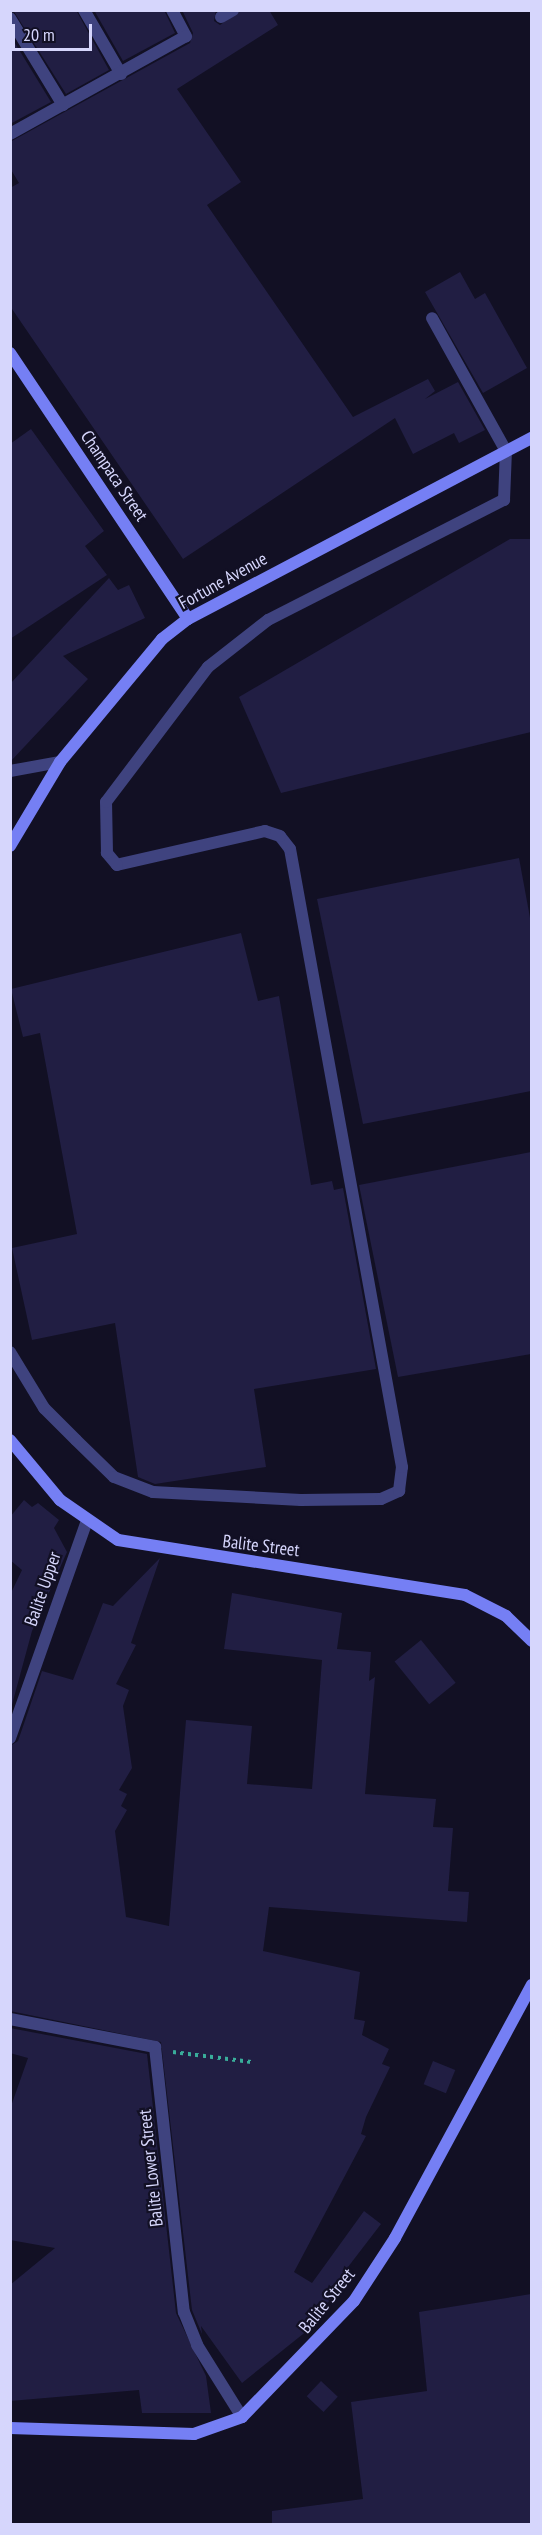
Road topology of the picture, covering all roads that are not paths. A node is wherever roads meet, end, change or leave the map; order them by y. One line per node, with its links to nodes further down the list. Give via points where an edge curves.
1 (84, 10): 6 (street)
2 (172, 10): 6 (street, via 186,36)
3 (233, 10): 4 (street)
4 (221, 17)
5 (10, 18): 7 (street)
6 (122, 74): 7 (street)
7 (63, 105): 8 (street)
8 (10, 134)
9 (432, 318): 12 (street)
10 (10, 354): 13 (main road, Champaca Street)
11 (531, 438): 12 (main road, Fortune Avenue)
12 (506, 451): 13 (main road, Fortune Avenue); 17 (street, via 504,500 268,620 208,667 106,802 107,853 117,865 265,831 280,836 290,849 402,1467 399,1491 381,1499 301,1500 153,1492 114,1477 83,1447 44,1408)
13 (188, 619): 14 (main road, Fortune Avenue, via 139,661)
14 (60, 762): 15 (street); 16 (main road, Fortune Avenue)
15 (10, 771)
16 (10, 846)
17 (10, 1352)
18 (10, 1440): 19 (main road, Balite Street, via 60,1500)
19 (87, 1520): 20 (main road, Balite Street, via 118,1540 173,1553 413,1583 465,1595 506,1616); 21 (street, Balite Upper)
20 (531, 1641)
21 (10, 1738)
22 (531, 1985): 24 (main road, Balite Street, via 395,2238 354,2301)
23 (10, 2019): 24 (street, Balite Lower Street, via 155,2047 184,2312 197,2345)
24 (242, 2417): 25 (main road, Balite Street, via 194,2434)
25 (10, 2428)

